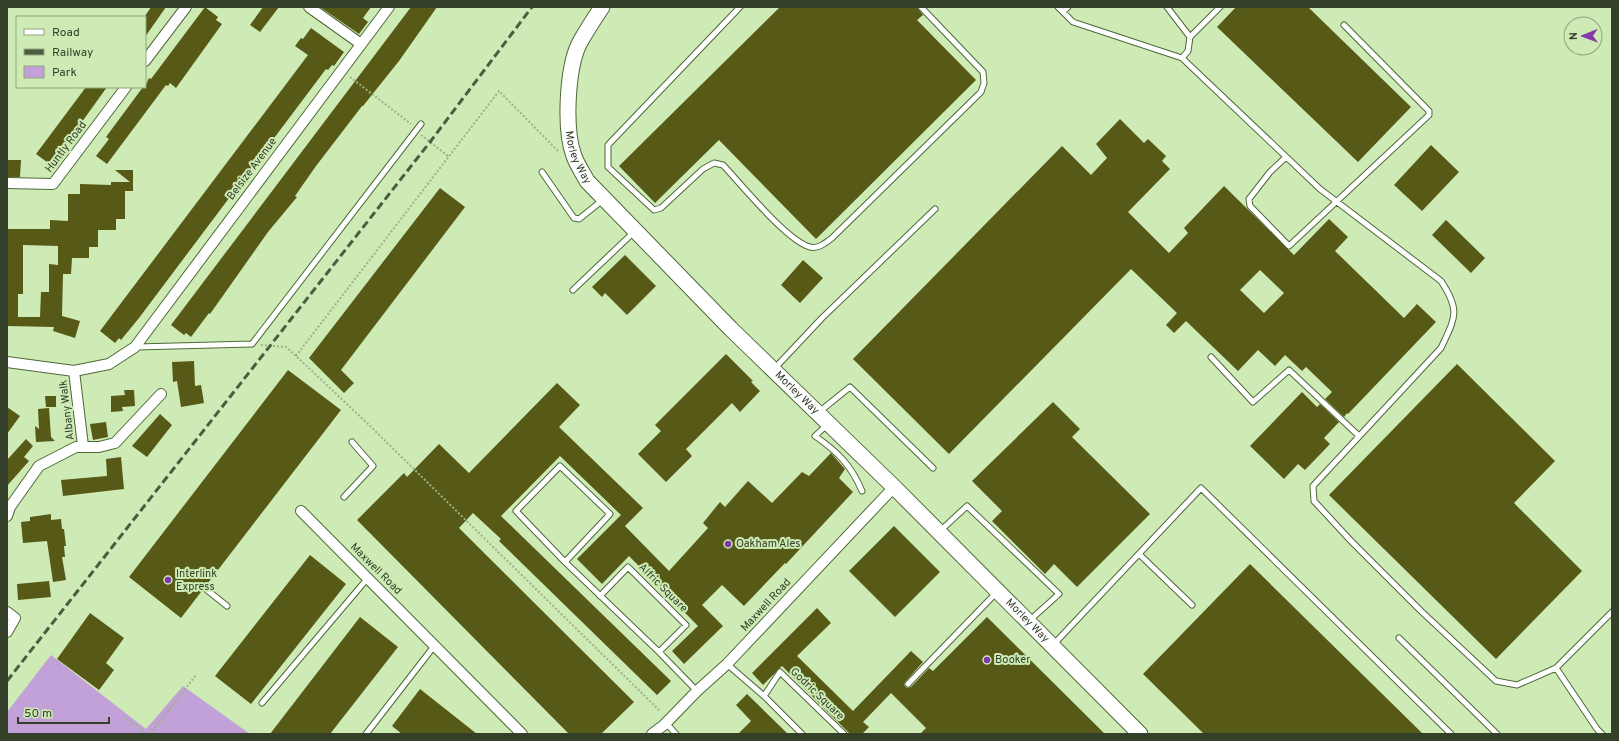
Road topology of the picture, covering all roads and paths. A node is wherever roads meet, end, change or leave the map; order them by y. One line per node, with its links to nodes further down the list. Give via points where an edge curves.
1 (186, 7): 16 (street)
2 (309, 7): 14 (street)
3 (389, 7): 14 (street, Belsize Avenue)
4 (602, 7): 25 (street, Morley Way, via 579,45 572,65 568,112 574,156 587,181)
5 (740, 7): 6 (lane, via 608,145 608,167 654,210 661,208 703,169 714,163 723,165 790,236 810,247 820,247 981,92 984,83 983,72)
6 (921, 7)
7 (1058, 7): 11 (lane)
8 (1068, 7): 11 (lane)
9 (1167, 7): 13 (lane)
10 (1220, 7): 13 (lane)
11 (1063, 12): 15 (lane, via 1073,22)
12 (1344, 25): 26 (lane, via 1429,111 1429,115)
13 (1190, 37): 15 (lane, via 1188,50)
14 (361, 44): 17 (street, Belsize Avenue)
15 (1182, 58): 22 (lane)
16 (146, 61)
17 (341, 70): 19 (path); 31 (street, Belsize Avenue)
18 (125, 88): 24 (street, Huntly Road, via 53,184)
19 (419, 126): 21 (path, via 418,133); 30 (lane)
20 (560, 153): 21 (path, via 499,91)
21 (448, 156): 32 (path)
22 (1286, 157): 26 (lane, via 1320,189); 26 (lane, via 1270,172 1249,199 1250,206 1289,246)
23 (542, 172): 25 (lane, via 574,218 579,219)
24 (7, 183)
25 (605, 199): 28 (street, Morley Way)
26 (1337, 201): 40 (lane, via 1441,281 1452,299 1454,321 1441,348)
27 (935, 209): 35 (lane, via 822,318)
28 (635, 230): 29 (lane); 35 (street, Morley Way)
29 (573, 290)
30 (252, 344): 31 (lane); 32 (path, via 286,347)
31 (135, 347): 36 (street, via 109,364)
32 (296, 356): 73 (path)
33 (1211, 357): 40 (lane, via 1253,402 1289,370)
34 (7, 362): 36 (street)
35 (774, 369): 38 (street, Morley Way)
36 (74, 371): 42 (street, Albany Walk)
37 (161, 394): 42 (street, Albany Walk, via 115,443)
38 (818, 412): 39 (street, Morley Way); 43 (lane, via 850,387)
39 (829, 423): 44 (street, Morley Way); 45 (lane, via 815,436 834,449 853,471)
40 (1359, 436): 67 (lane, via 1313,486 1314,501 1422,612 1496,681 1516,685)
41 (352, 442): 46 (lane, via 373,466)
42 (83, 446): 48 (street, Albany Walk, via 39,466 10,507)
43 (933, 468)
44 (894, 487): 49 (street, Morley Way); 66 (street, Maxwell Road)
45 (862, 491)
46 (344, 497)
47 (301, 511): 52 (street, Maxwell Road)
48 (7, 516)
49 (939, 532): 54 (street, Morley Way); 60 (lane, via 967,506 1059,594)
50 (1139, 554): 56 (lane); 64 (lane); 84 (lane, via 1201,488)
51 (565, 562): 51 (lane, via 516,511 560,466 610,514); 55 (lane)
52 (367, 578): 63 (street, Maxwell Road); 72 (lane)
53 (207, 590): 57 (lane)
54 (997, 591): 60 (street, Morley Way); 69 (lane)
55 (600, 596): 65 (lane); 65 (lane, Alfric Square, via 628,567 686,625)
56 (1192, 605)
57 (227, 606)
58 (7, 612): 61 (street, via 15,618)
59 (1612, 612): 67 (lane)
60 (1028, 622): 64 (street, Morley Way)
61 (7, 632)
62 (1399, 638): 85 (lane)
63 (435, 644): 77 (lane); 78 (street, Maxwell Road)
64 (1052, 646): 83 (street, Morley Way)
65 (659, 652): 70 (lane)
66 (727, 664): 70 (street, Maxwell Road); 71 (lane)
67 (1556, 668): 86 (lane)
68 (196, 675): 76 (path)
69 (908, 684)
70 (697, 691): 75 (street, Maxwell Road)
71 (764, 696): 81 (lane); 82 (lane, Godric Square, via 780,672)
72 (262, 703)
73 (660, 711)
74 (126, 718): 76 (path)
75 (666, 723): 79 (street, Maxwell Road); 80 (lane)
76 (149, 734)
77 (366, 734)
78 (522, 734)
79 (652, 734)
80 (676, 734)
81 (802, 734)
82 (844, 734)
83 (1140, 734)
84 (1451, 734)
85 (1497, 734)
86 (1602, 734)

